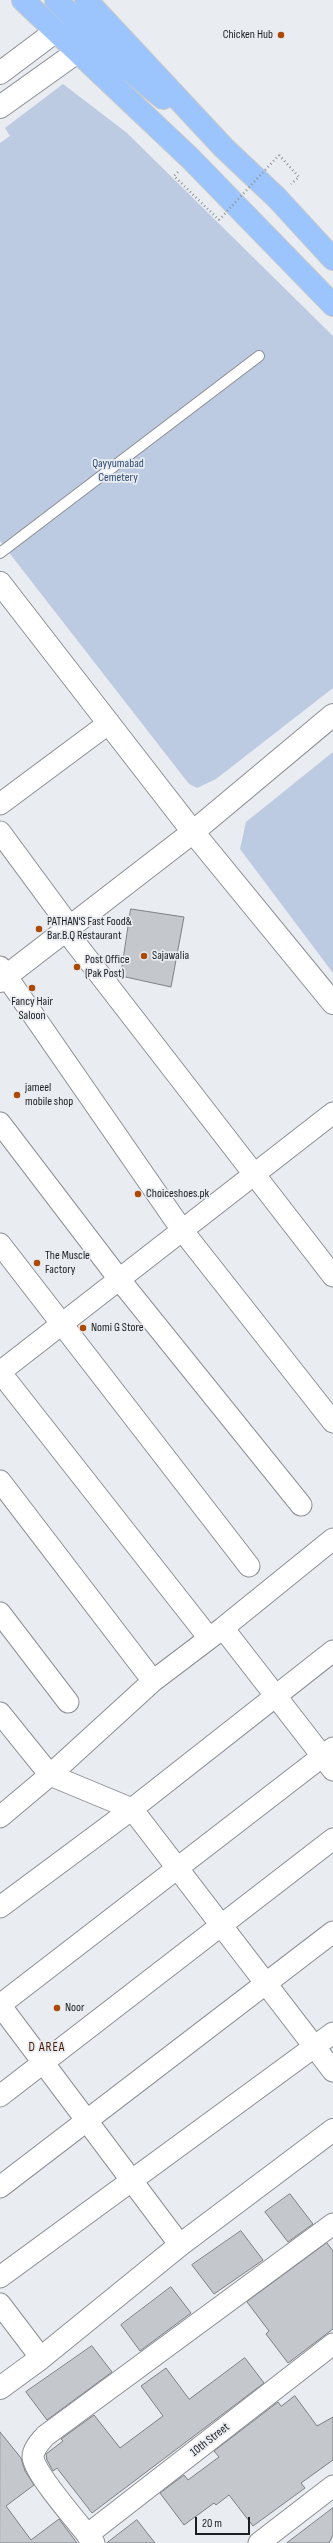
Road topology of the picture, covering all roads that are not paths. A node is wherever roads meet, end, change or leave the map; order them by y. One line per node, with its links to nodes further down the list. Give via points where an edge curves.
1 (24, 0): 4 (main road)
2 (86, 0): 8 (main road)
3 (60, 4): 8 (main road, via 110,54)
4 (56, 31): 5 (main road); 6 (street)
5 (77, 52): 7 (street); 10 (main road, via 191,159)
6 (0, 73)
7 (0, 106)
8 (224, 148): 9 (main road, via 277,198)
9 (333, 259)
10 (333, 305)
11 (259, 356): 12 (lane)
12 (0, 553)
13 (0, 583): 15 (street)
14 (333, 714): 18 (street)
15 (109, 723): 16 (street); 18 (street)
16 (0, 804)
17 (0, 832): 19 (street)
18 (193, 832): 19 (street); 21 (street)
19 (68, 929): 20 (street); 24 (street)
20 (2, 974): 25 (street)
21 (333, 1003)
22 (333, 1112): 24 (street)
23 (0, 1123): 28 (street)
24 (254, 1174): 25 (street); 27 (street)
25 (182, 1230): 28 (street); 30 (street)
26 (0, 1244): 29 (street)
27 (333, 1276)
28 (119, 1279): 29 (street); 32 (street)
29 (62, 1324): 34 (street); 36 (street, via 0,1372)
30 (333, 1422)
31 (0, 1481): 38 (street)
32 (301, 1505)
33 (333, 1539): 36 (street)
34 (249, 1566)
35 (0, 1613): 40 (street)
36 (216, 1633): 38 (street); 39 (street)
37 (333, 1651): 39 (street)
38 (153, 1681): 43 (street)
39 (276, 1695): 42 (street); 44 (street)
40 (68, 1702)
41 (0, 1713): 43 (street)
42 (329, 1758): 47 (street)
43 (50, 1775): 44 (street); 45 (street)
44 (132, 1809): 47 (street); 48 (street)
45 (0, 1817)
46 (333, 1839): 49 (street)
47 (177, 1868): 49 (street); 52 (street)
48 (0, 1907)
49 (221, 1926): 51 (street); 55 (street)
50 (333, 1932): 51 (street)
51 (265, 1983): 54 (street); 58 (street)
52 (0, 2005): 55 (street)
53 (333, 2033): 54 (street)
54 (315, 2048): 56 (street); 60 (street)
55 (43, 2062): 57 (street); 58 (street)
56 (333, 2071)
57 (0, 2096)
58 (87, 2121): 60 (street); 61 (street)
59 (333, 2130): 63 (street)
60 (132, 2180): 63 (street); 64 (street)
61 (0, 2187)
62 (333, 2224): 70 (street, via 44,2436 36,2446 33,2457 40,2473)
63 (180, 2245): 67 (street)
64 (0, 2277)
65 (0, 2304): 67 (street)
66 (333, 2344): 70 (street, 10th Street)
67 (42, 2358): 68 (street)
68 (0, 2388)
69 (333, 2486): 71 (street)
70 (90, 2539)
71 (259, 2543)

